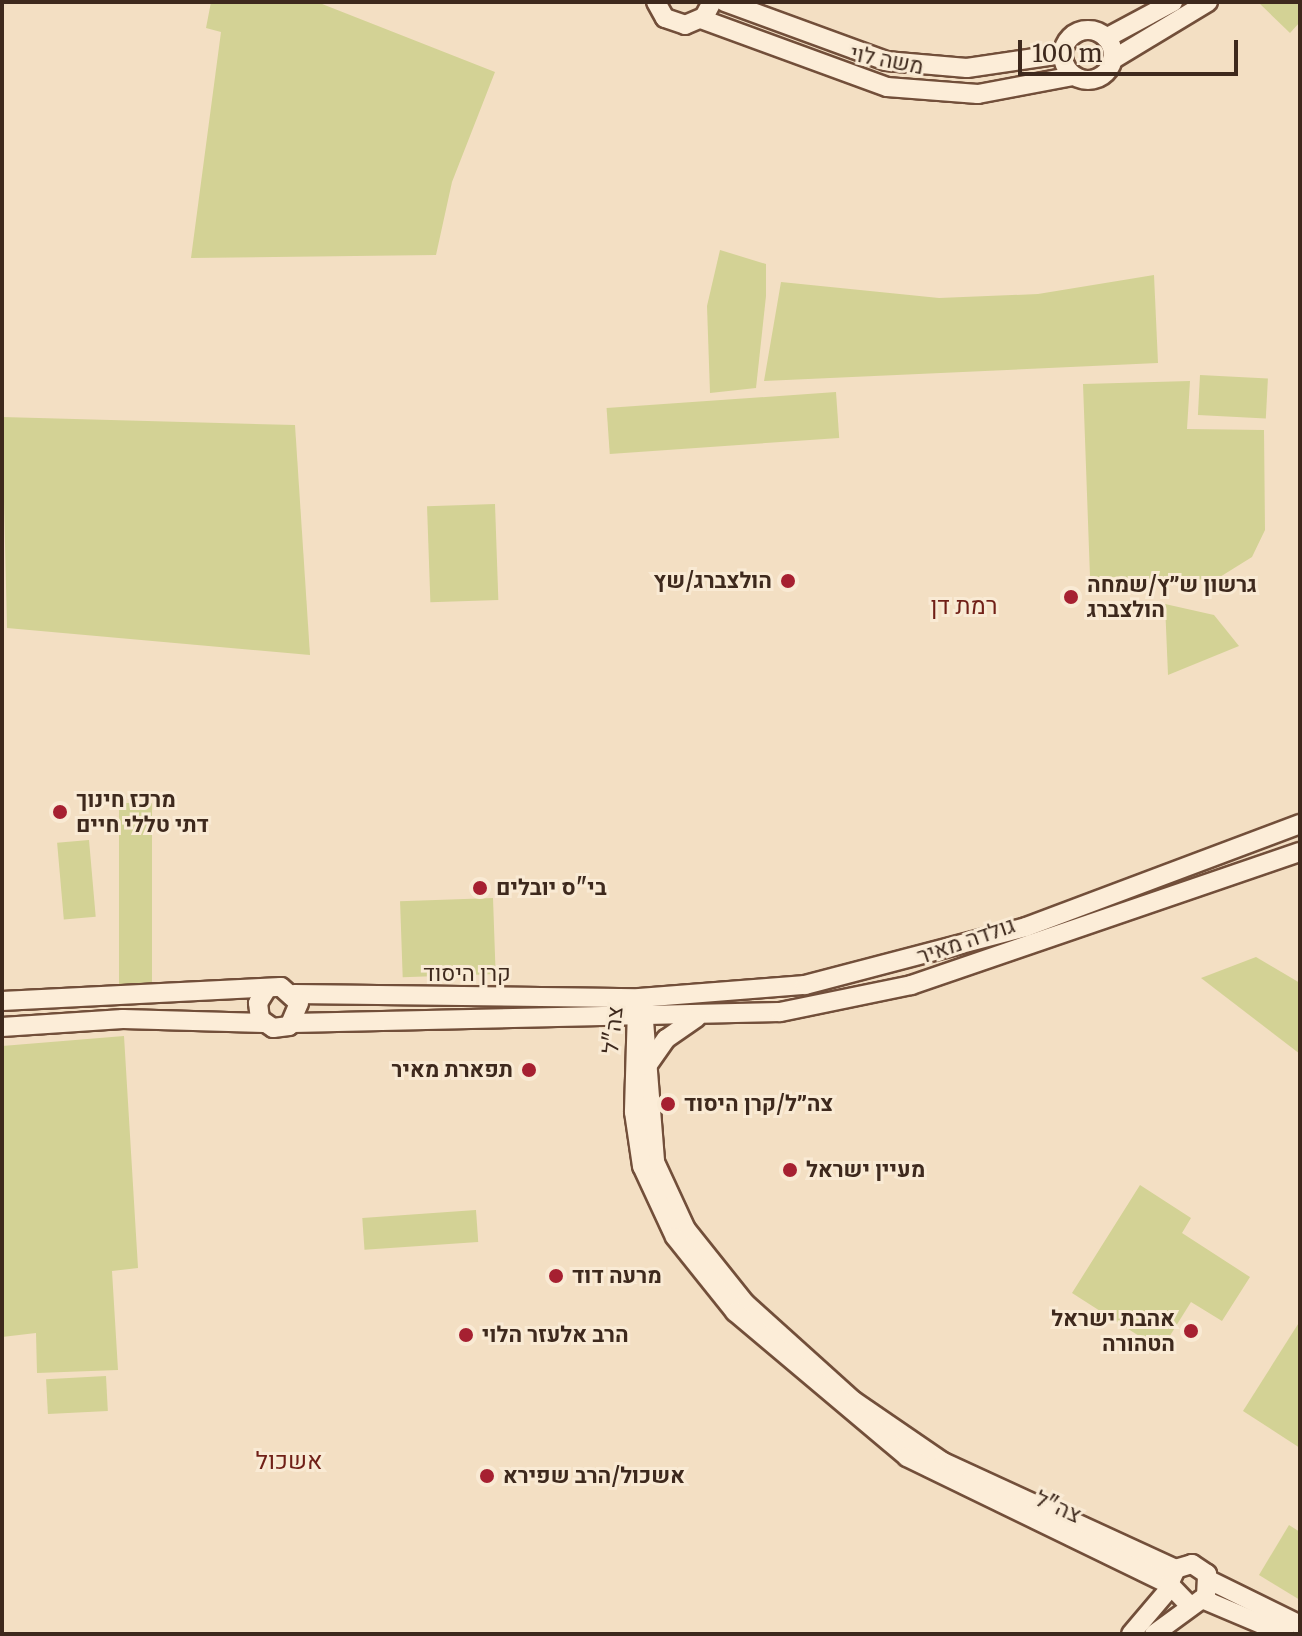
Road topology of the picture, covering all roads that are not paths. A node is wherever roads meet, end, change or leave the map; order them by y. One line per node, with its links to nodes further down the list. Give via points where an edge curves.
1 (656, 2): 6 (street, משה לוי, via 673,23)
2 (712, 2): 6 (street)
3 (725, 2): 8 (street, משה לוי, via 886,61 967,68)
4 (1173, 2): 7 (street)
5 (1208, 2): 9 (street)
6 (701, 19): 10 (street, משה לוי, via 887,87 978,94)
7 (1106, 38): 8 (street, via 1079,31); 9 (street)
8 (1062, 54): 10 (street)
9 (1112, 60): 10 (street, via 1096,79)
10 (1073, 76)
11 (1300, 824): 15 (street, גולדה מאיר, via 1026,927 854,976)
12 (1300, 852): 17 (street, גולדה מאיר, via 911,985 780,1012)
13 (266, 990): 14 (street); 16 (street); 19 (street, via 258,1003)
14 (294, 994): 15 (street, קרן היסוד); 20 (street)
15 (639, 998): 18 (street, צה"ל)
16 (2, 1001)
17 (696, 1018): 18 (street, גולדה מאיר); 22 (street, via 666,1039)
18 (641, 1020): 20 (street, קרן היסוד); 22 (street, צה"ל); 23 (street, צה"ל, via 642,1166 675,1237 735,1312 907,1457)
19 (264, 1023): 20 (street, via 279,1029); 21 (street, via 123,1019)
20 (293, 1023)
21 (2, 1027)
22 (647, 1066): 23 (street, צה"ל, via 651,1136 664,1186 686,1229 745,1303 854,1401 943,1462)
23 (1172, 1580): 24 (street, via 1198,1566); 25 (street); 27 (street)
24 (1209, 1580): 25 (street); 26 (street)
25 (1195, 1602): 28 (street); 29 (street)
26 (1300, 1625)
27 (1131, 1634)
28 (1154, 1634)
29 (1285, 1634)

